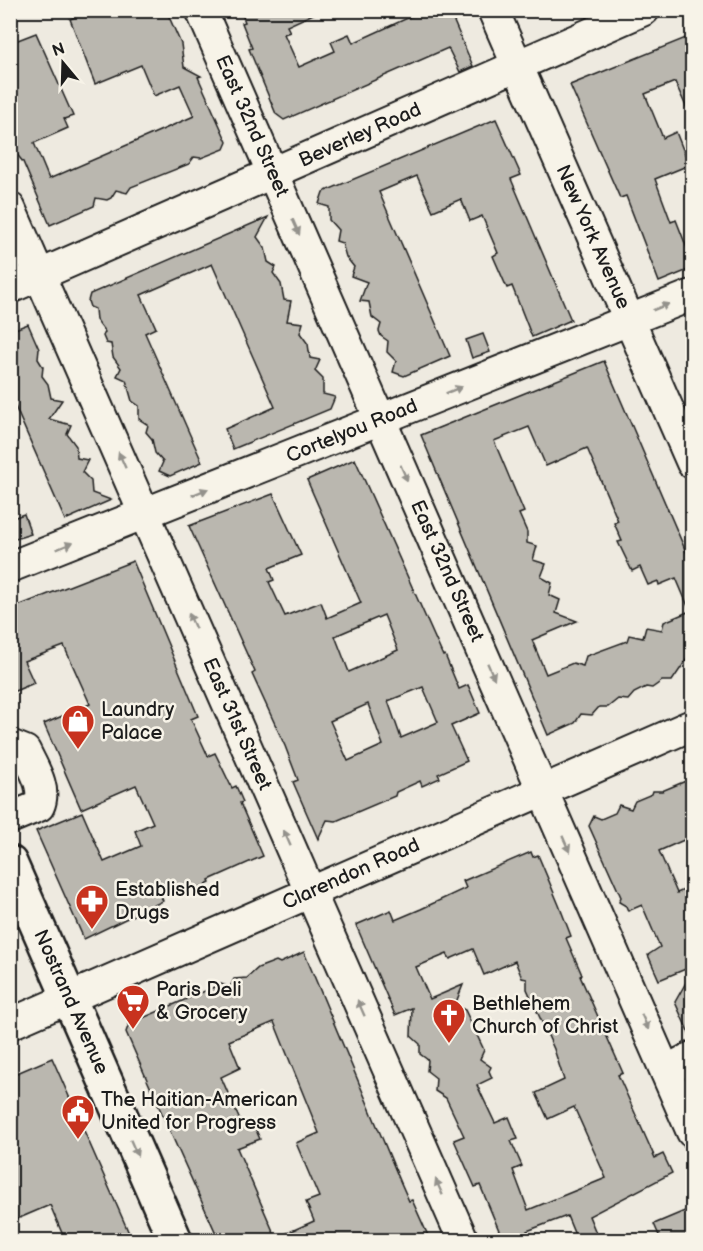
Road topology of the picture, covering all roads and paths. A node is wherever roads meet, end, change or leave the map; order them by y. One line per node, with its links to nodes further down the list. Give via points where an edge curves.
1 (201, 10): 5 (street, East 32nd Street)
2 (493, 10): 4 (street, New York Avenue)
3 (644, 10): 4 (street, Beverley Road)
4 (518, 66): 5 (street, Beverley Road); 10 (street, New York Avenue)
5 (272, 174): 7 (street, Beverley Road); 11 (street, East 32nd Street, one-way to 11)
6 (10, 208): 7 (street, East 31st Street)
7 (40, 275): 8 (street, Beverley Road); 13 (street, East 31st Street, one-way to 7)
8 (10, 288)
9 (693, 295): 10 (street, Cortelyou Road, one-way to 9)
10 (630, 320): 11 (street, Cortelyou Road, one-way to 10); 12 (street, New York Avenue)
11 (381, 420): 13 (street, Cortelyou Road, one-way to 11); 17 (street, East 32nd Street, one-way to 17)
12 (693, 463)
13 (145, 514): 14 (street, Cortelyou Road, one-way to 13); 20 (street, East 31st Street, one-way to 13)
14 (10, 567)
15 (693, 725): 17 (street, Clarendon Road)
16 (10, 745): 18 (street, via 25,751 43,798 39,806)
17 (543, 790): 20 (street, Clarendon Road); 24 (street, East 32nd Street, one-way to 24)
18 (10, 818)
19 (10, 863): 21 (main road, Nostrand Avenue)
20 (310, 892): 21 (street, Clarendon Road); 27 (street, East 31st Street, one-way to 20)
21 (69, 998): 22 (street, Clarendon Road); 26 (main road, Nostrand Avenue, one-way to 26)
22 (10, 1024)
23 (693, 1058): 24 (street)
24 (666, 1071): 25 (street, East 32nd Street)
25 (693, 1132)
26 (175, 1240)
27 (463, 1240)

